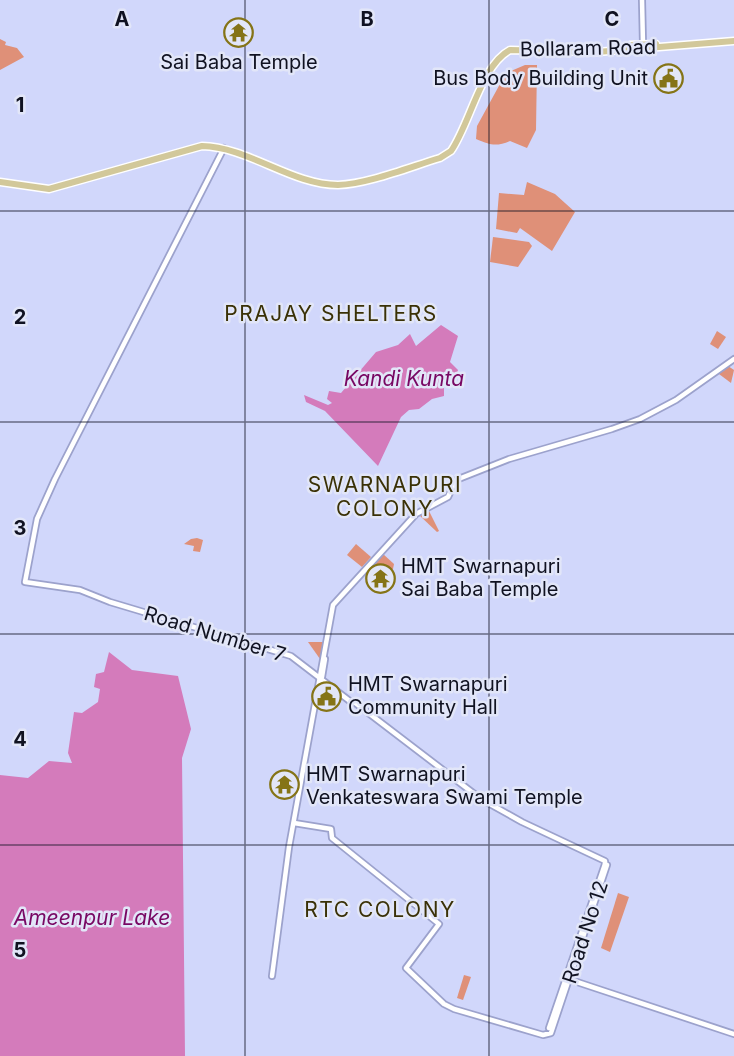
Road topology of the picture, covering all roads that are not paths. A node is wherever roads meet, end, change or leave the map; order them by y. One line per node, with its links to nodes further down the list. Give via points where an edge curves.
1 (642, 0): 3 (street)
2 (734, 40): 3 (main road, Bollaram Road); 5 (main road, Bollaram Road, via 597,52 510,50 488,74 451,151 440,158)
3 (643, 44): 5 (main road, Bollaram Road, via 590,49 507,48 487,69 447,150)
4 (225, 147): 5 (main road, Bollaram Road, via 332,184 352,183); 6 (main road, Bollaram Road, via 202,146 160,155 57,184 37,186); 8 (street, Road Number 7, via 55,479 37,519 25,582 80,590 291,656)
5 (392, 171)
6 (0, 181)
7 (734, 359): 8 (street, via 676,400 640,418 456,480 448,497 416,514 333,605)
8 (320, 675): 9 (street); 10 (street, Road Number 7, via 482,799)
9 (295, 823): 9 (street, via 272,976); 11 (street, Road No 12, via 330,829 332,838 440,925 406,968 444,1004 467,1014 550,1034)
10 (605, 864): 11 (street, Road No 12)
11 (568, 978): 12 (street)
12 (734, 1033)

